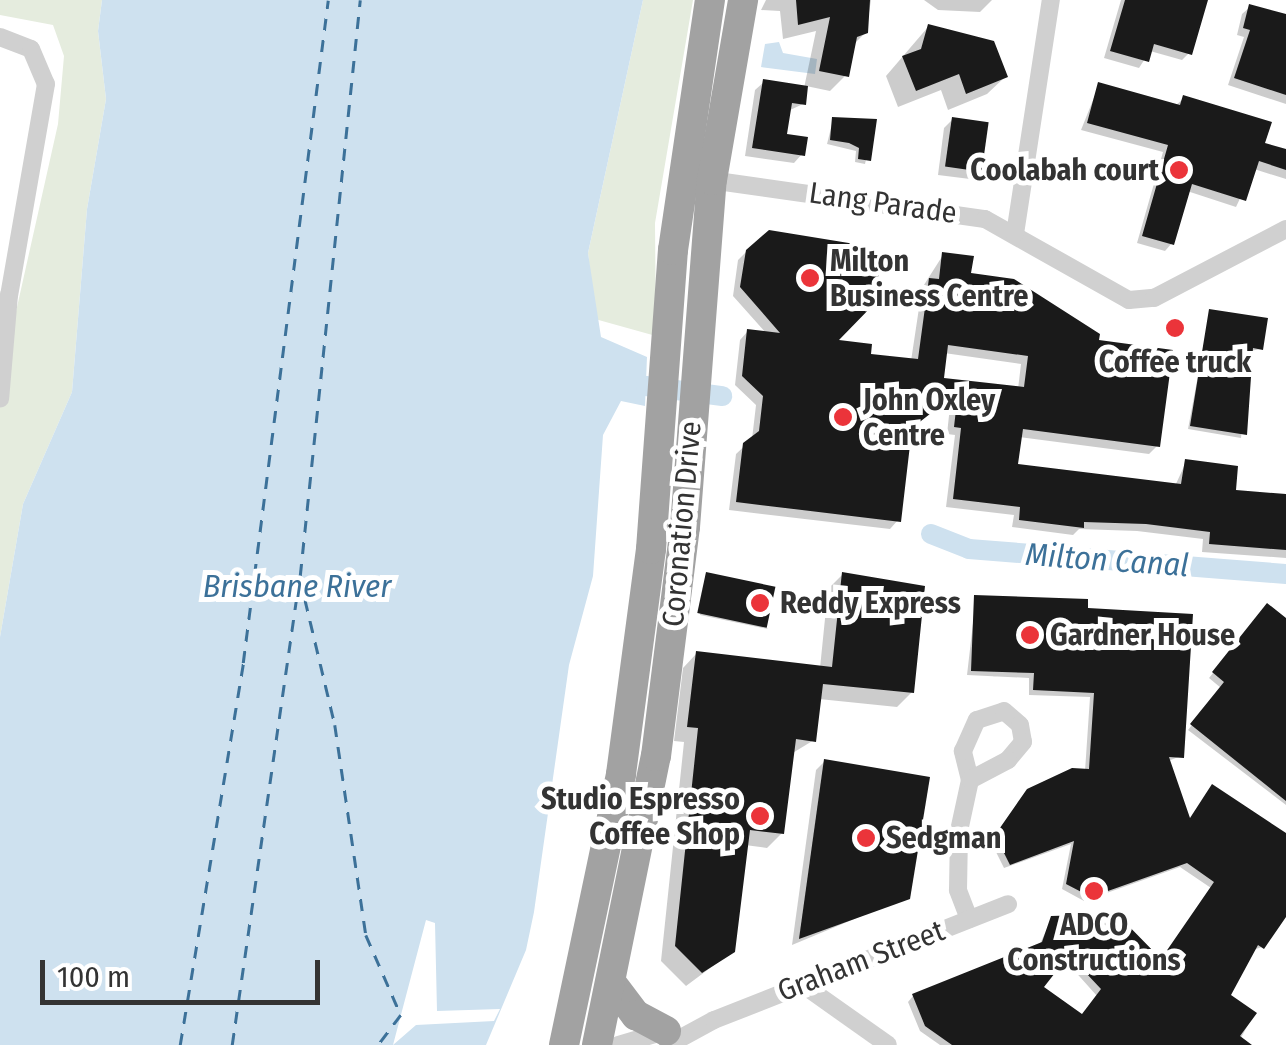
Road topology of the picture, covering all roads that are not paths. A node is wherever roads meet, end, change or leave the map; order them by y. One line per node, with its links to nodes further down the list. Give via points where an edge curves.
1 (710, 0): 5 (highway, Coronation Drive)
2 (743, 0): 6 (highway, Coronation Drive)
3 (1052, 0): 8 (street)
4 (0, 37): 9 (street, via 37,55 46,84 10,295)
5 (682, 176): 6 (street, Lang Parade); 16 (highway, Coronation Drive, via 621,774)
6 (712, 180): 8 (street, Lang Parade, via 971,216); 14 (highway, Coronation Drive, via 659,737)
7 (1286, 230): 8 (street, Lang Parade, via 1137,301)
8 (1015, 234)
9 (0, 399)
10 (970, 780): 12 (street, via 959,831 958,890)
11 (1008, 904): 12 (street, Graham Street)
12 (969, 919): 13 (street, Graham Street)
13 (802, 984): 15 (street, Graham Street); 19 (street)
14 (613, 985): 15 (highway, via 636,1015); 17 (highway, Coronation Drive)
15 (667, 1038): 18 (street, Graham Street)
16 (564, 1045)
17 (597, 1045)
18 (618, 1045)
19 (888, 1045)

